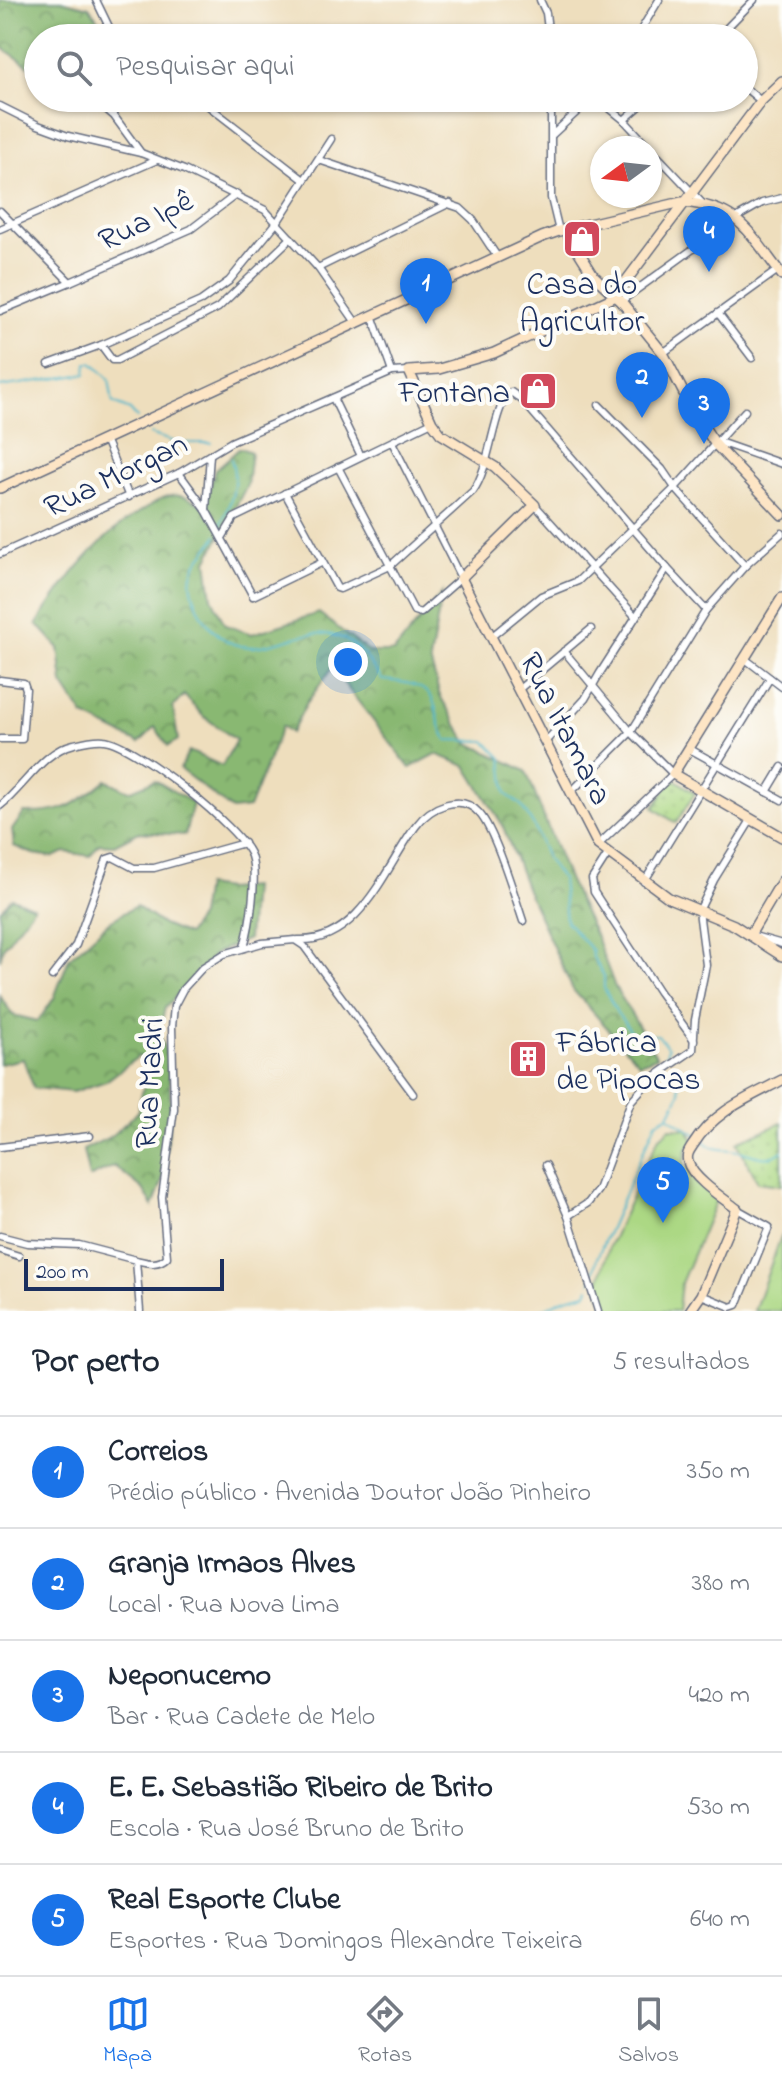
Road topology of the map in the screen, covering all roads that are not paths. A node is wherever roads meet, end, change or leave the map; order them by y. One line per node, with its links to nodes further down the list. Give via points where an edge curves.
1 (96, 0): 5 (street)
2 (540, 0): 6 (street)
3 (659, 0): 7 (street)
4 (754, 0): 8 (street)
5 (108, 24)
6 (547, 24)
7 (644, 24)
8 (731, 24)
9 (782, 81): 11 (street)
10 (758, 99): 11 (street)
11 (761, 101): 12 (street)
12 (758, 105)
13 (0, 106): 25 (street, via 68,136)
14 (109, 112): 25 (street)
15 (216, 112): 29 (street)
16 (551, 112): 22 (street)
17 (579, 112): 22 (street)
18 (613, 112): 21 (street)
19 (633, 112): 21 (street)
20 (753, 112): 30 (street)
21 (624, 120): 23 (street)
22 (552, 135): 41 (street, via 551,198)
23 (639, 136)
24 (331, 139): 27 (street)
25 (141, 153): 26 (street)
26 (157, 160): 31 (street); 39 (street)
27 (319, 160): 29 (street); 34 (street)
28 (662, 161): 30 (street)
29 (304, 180): 38 (street)
30 (692, 192): 33 (street); 35 (street)
31 (237, 194): 38 (street); 46 (street, Rua Ipê, via 191,229)
32 (782, 198): 37 (street)
33 (682, 202): 35 (street); 41 (street); 47 (street)
34 (450, 203): 43 (street, via 473,220); 44 (street)
35 (703, 204): 37 (street)
36 (0, 211): 39 (street, Rua Ipê)
37 (736, 218): 45 (street); 48 (street)
38 (278, 221): 42 (street); 50 (street, via 242,268)
39 (13, 224): 40 (street); 46 (street, Rua Ipê)
40 (0, 229)
41 (562, 231): 43 (street); 49 (street)
42 (291, 238): 44 (street); 52 (street)
43 (498, 259): 54 (street)
44 (318, 268): 55 (street)
45 (780, 272): 53 (street)
46 (70, 282): 51 (street, Rua Ipê)
47 (624, 283): 48 (street); 49 (street)
48 (632, 292): 49 (street)
49 (618, 299): 57 (street); 60 (street, via 494,353 439,369)
50 (201, 301): 52 (street); 56 (street)
51 (0, 311)
52 (207, 313): 56 (street, via 117,360)
53 (718, 313): 57 (street); 58 (street)
54 (373, 318): 55 (street); 61 (street)
55 (357, 324): 66 (street)
56 (101, 345): 59 (street)
57 (663, 353): 68 (street, via 692,409)
58 (752, 358)
59 (49, 364)
60 (409, 371): 61 (street); 65 (street)
61 (392, 372): 62 (street, Rua Morgan)
62 (333, 398): 69 (street, Rua Morgan); 70 (street)
63 (599, 405): 76 (street)
64 (745, 411): 68 (street)
65 (432, 422): 67 (street); 71 (street, via 445,437)
66 (105, 439): 75 (street); 78 (street)
67 (392, 442): 70 (street); 82 (street, Rua Itamara)
68 (718, 444): 72 (street); 76 (street); 81 (street)
69 (210, 455): 74 (street, Rua Morgan); 80 (street)
70 (361, 456): 73 (street)
71 (487, 461): 79 (street); 82 (street, via 478,485); 83 (street, via 502,404 509,392 515,393)
72 (782, 464)
73 (338, 467): 77 (street); 88 (street)
74 (179, 473): 78 (street, Rua Morgan); 80 (street)
75 (0, 488)
76 (675, 488): 83 (street); 89 (street)
77 (285, 493): 85 (street, via 234,518); 87 (street)
78 (129, 497): 86 (street, Rua Morgan)
79 (535, 505): 90 (street); 92 (street)
80 (206, 510): 85 (street)
81 (782, 515)
82 (436, 527): 88 (street); 92 (street, Rua Itamara)
83 (634, 527): 90 (street); 91 (street)
84 (782, 533): 89 (street)
85 (222, 538): 87 (street, via 253,596)
86 (0, 554)
87 (321, 563): 88 (street, via 340,589)
88 (390, 566): 92 (street, via 414,611 421,613)
89 (745, 566): 94 (street)
90 (592, 567): 95 (street); 97 (street, via 573,584 541,596)
91 (667, 568): 94 (street); 95 (street)
92 (461, 578): 97 (street, Rua Itamara)
93 (782, 598): 99 (street)
94 (706, 610): 105 (street)
95 (635, 616): 102 (street)
96 (591, 629): 98 (street)
97 (491, 637): 104 (street, Rua Itamara)
98 (564, 651): 102 (street); 104 (street)
99 (744, 658): 100 (street); 108 (street)
100 (770, 678): 103 (street); 109 (street)
101 (0, 680): 106 (street, via 18,681 26,689 23,737)
102 (593, 687): 105 (street); 107 (street)
103 (782, 687)
104 (518, 690): 107 (street, Rua Itamara)
105 (631, 732): 111 (street); 113 (street)
106 (0, 739)
107 (545, 742): 113 (street, Rua Itamara)
108 (688, 748): 109 (street); 111 (street)
109 (717, 764): 112 (street); 114 (street)
110 (782, 767): 114 (street)
111 (673, 774): 112 (street); 120 (street)
112 (700, 791): 117 (street); 123 (street)
113 (571, 792): 120 (street, Rua Itamara)
114 (767, 792): 115 (street)
115 (782, 800)
116 (0, 806): 119 (street, via 52,753 104,740 172,778)
117 (751, 820): 118 (street); 124 (street)
118 (782, 837)
119 (244, 843): 129 (street, via 254,869); 131 (street, via 154,868 134,868 113,857 106,861 76,945)
120 (598, 845): 121 (street, Rua Itamara)
121 (608, 854): 123 (street, Rua Itamara); 132 (street, via 592,879 594,892)
122 (782, 881): 126 (street)
123 (644, 882): 124 (street, Rua Itamara)
124 (699, 911): 126 (street, Rua Itamara); 132 (street, via 706,965)
125 (523, 921): 127 (street, Rua Madri, via 482,814 462,802 446,804 416,825 374,893 348,922 323,937)
126 (750, 935): 128 (street); 130 (street, Rua Itamara)
127 (295, 940): 129 (street, Rua Madri); 134 (street)
128 (782, 944)
129 (244, 947): 143 (street, Rua Madri, via 203,967 174,1006 174,1109 162,1197 167,1257 154,1263)
130 (782, 956)
131 (52, 976)
132 (694, 1040): 139 (street, via 693,1050 651,1079 631,1101 598,1190)
133 (782, 1080): 138 (street, via 720,1114 687,1157 689,1166)
134 (413, 1094)
135 (90, 1136): 136 (street)
136 (0, 1147)
137 (546, 1165): 139 (street)
138 (737, 1209): 144 (street); 144 (street, via 769,1227 737,1305)
139 (568, 1216): 146 (street)
140 (0, 1236): 143 (street, via 79,1245)
141 (0, 1250): 142 (street)
142 (19, 1256)
143 (136, 1260): 145 (street)
144 (701, 1295): 147 (street)
145 (140, 1311)
146 (598, 1311)
147 (690, 1311)

